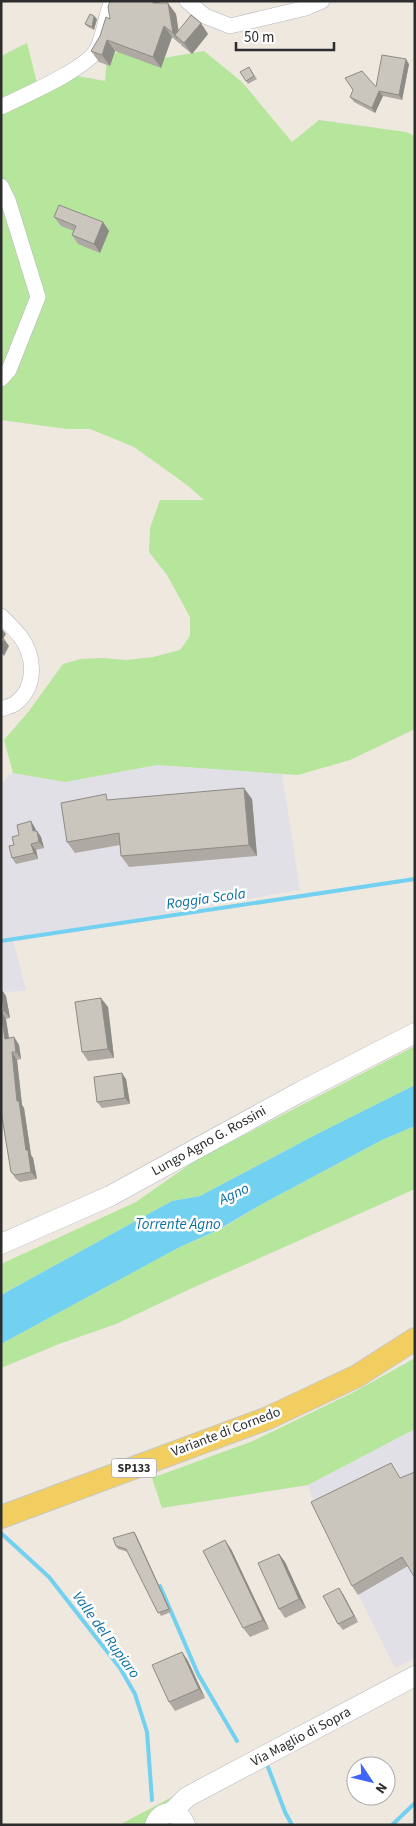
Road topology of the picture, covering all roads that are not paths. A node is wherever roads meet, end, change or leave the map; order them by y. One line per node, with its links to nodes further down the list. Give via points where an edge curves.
1 (112, 1): 4 (street, via 97,51 57,80)
2 (187, 1): 3 (street, via 205,16 230,26 306,8)
3 (322, 1)
4 (1, 107)
5 (1, 186): 6 (street, via 38,297 9,370)
6 (1, 378)
7 (1, 616): 8 (street, via 21,637 32,663 31,681 23,695 15,704)
8 (1, 709)
9 (415, 1033): 10 (main road, Lungo Agno G. Rossini, via 110,1196)
10 (1, 1244)
11 (415, 1339): 12 (main road, Variante di Cornedo / SP133, via 357,1376 268,1418)
12 (1, 1517)
13 (415, 1676): 14 (main road, Via Maglio di Sopra, via 187,1797)
14 (178, 1817): 15 (main road, via 161,1816)
15 (155, 1825)

